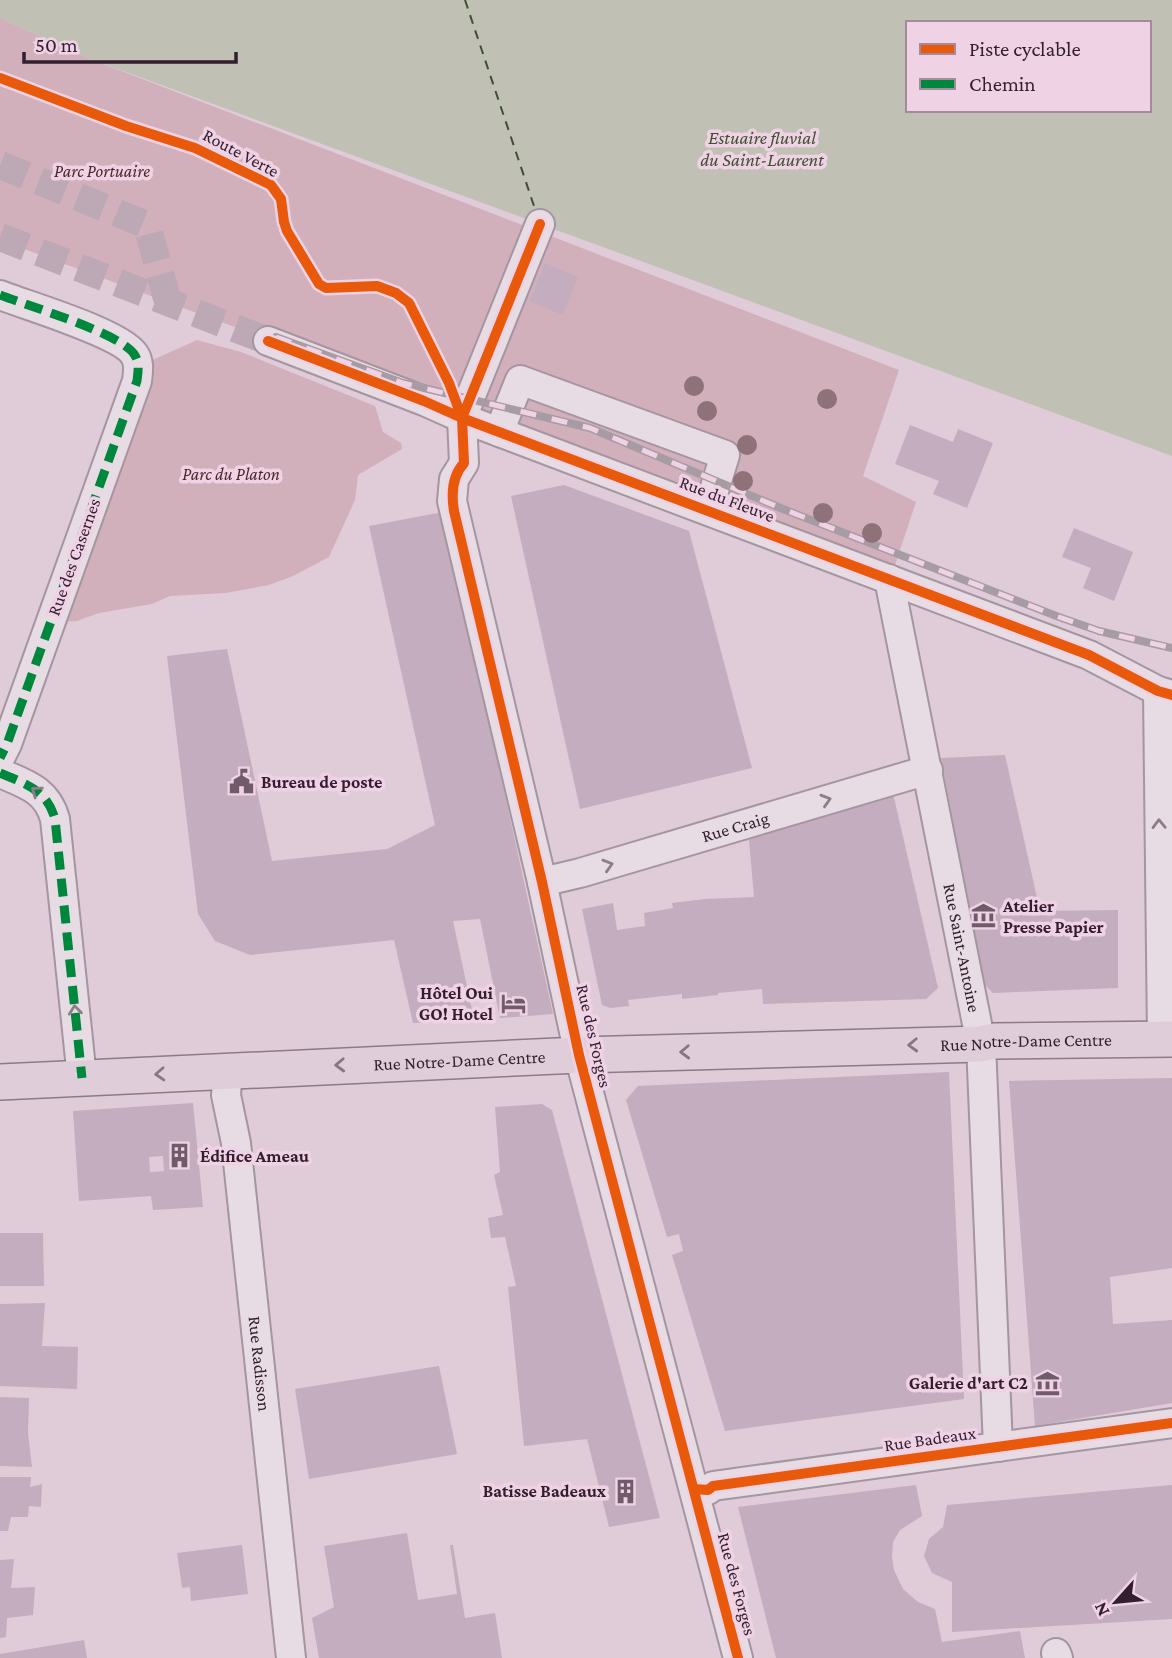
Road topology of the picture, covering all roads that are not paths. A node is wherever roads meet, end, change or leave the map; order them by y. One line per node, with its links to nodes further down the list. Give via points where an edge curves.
1 (540, 224): 4 (street)
2 (0, 295): 9 (street, Rue des Casernes, via 108,336 125,345 138,366 137,381)
3 (268, 341): 4 (street, Rue du Fleuve)
4 (462, 418): 5 (street, Rue du Fleuve); 12 (street, Rue des Forges, via 464,463 452,489 454,511)
5 (499, 432): 6 (street, Rue du Fleuve); 6 (street, via 520,380 725,454)
6 (708, 510): 7 (street, Rue du Fleuve)
7 (889, 579): 8 (street, Rue du Fleuve, via 1089,655); 10 (street, Rue Saint-Antoine)
8 (1165, 693): 13 (street, one-way to 8)
9 (0, 758)
10 (928, 770): 12 (street, Rue Craig, one-way to 10); 14 (street, Rue Saint-Antoine)
11 (0, 773): 17 (street, one-way to 11, via 55,818 43,794)
12 (542, 882): 15 (street, Rue des Forges)
13 (1167, 1039): 14 (main road, Rue Notre-Dame Centre)
14 (981, 1044): 15 (main road, Rue Notre-Dame Centre, one-way to 15); 20 (street, Rue Saint-Antoine)
15 (579, 1055): 16 (main road, Rue Notre-Dame Centre, one-way to 16); 21 (street, Rue des Forges)
16 (228, 1070): 17 (main road, Rue Notre-Dame Centre, one-way to 17); 22 (street, Rue Radisson, via 226,1096 236,1143)
17 (82, 1078): 18 (main road, Rue Notre-Dame Centre)
18 (0, 1082)
19 (1172, 1423): 20 (street, Rue Badeaux)
20 (998, 1447): 21 (street, Rue Badeaux)
21 (694, 1489): 23 (street, Rue des Forges)
22 (291, 1658)
23 (738, 1658)

